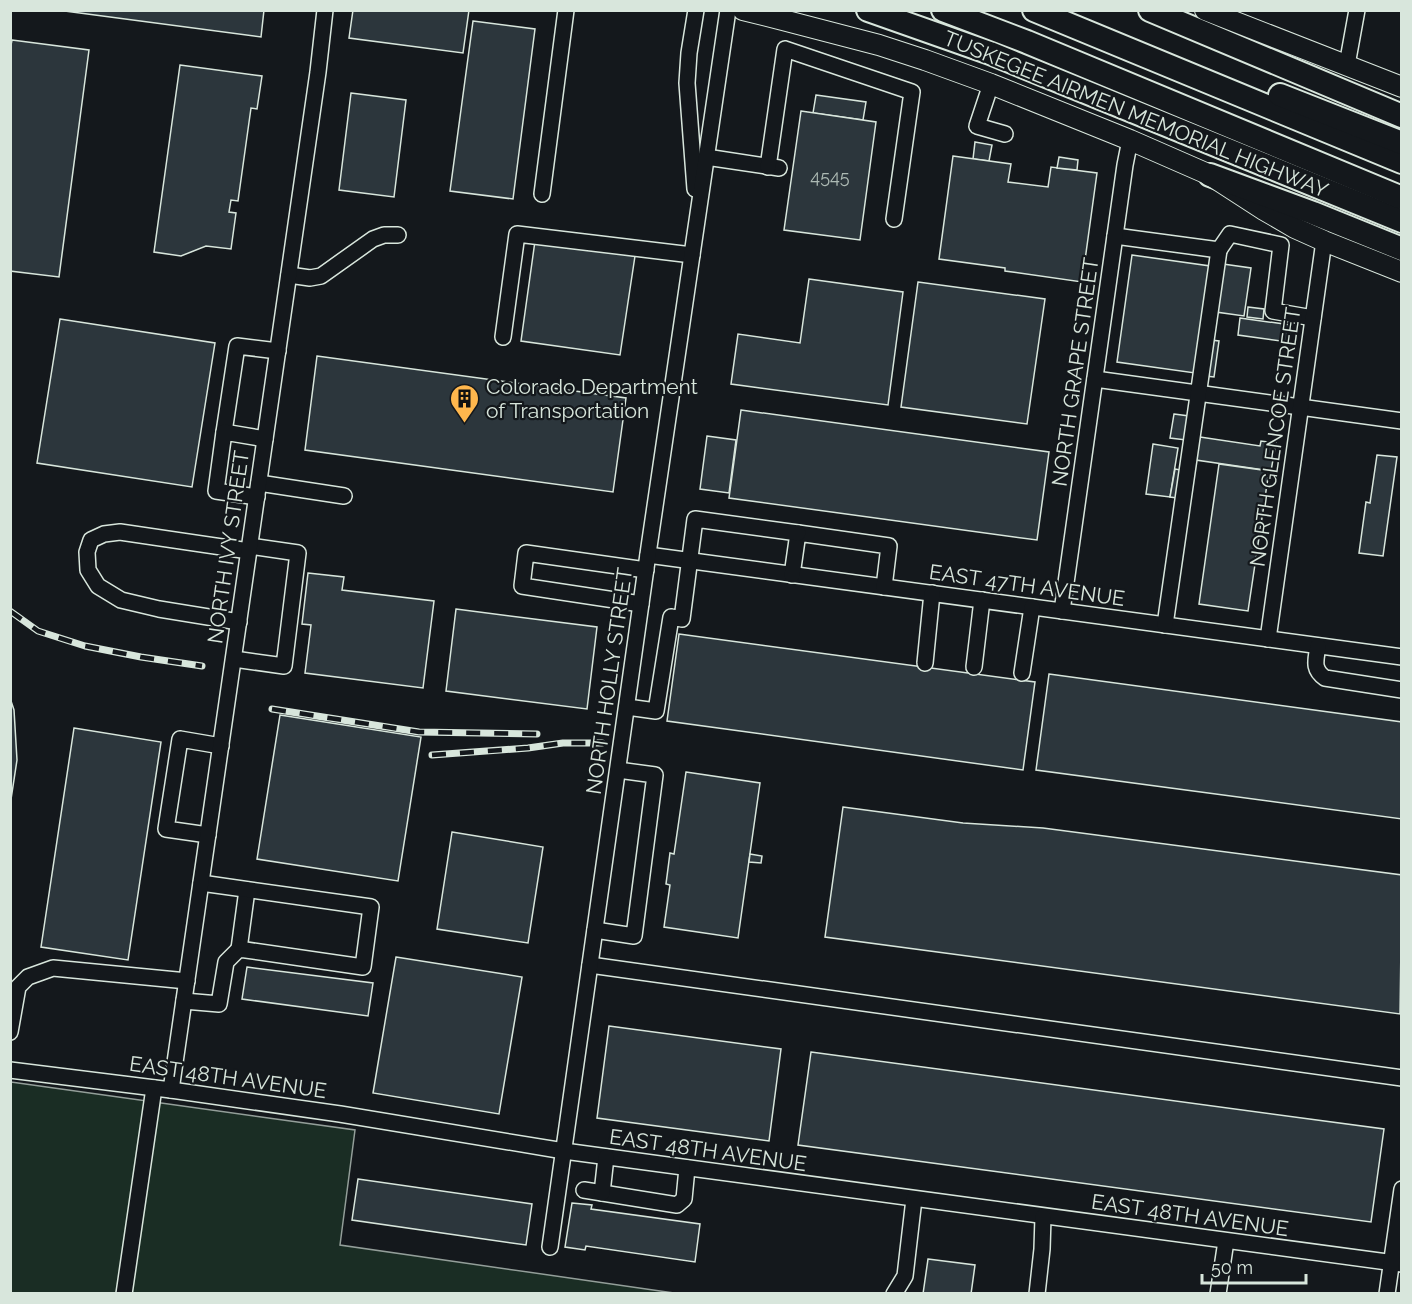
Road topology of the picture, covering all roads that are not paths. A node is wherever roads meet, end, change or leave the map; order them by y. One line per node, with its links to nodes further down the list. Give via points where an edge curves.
1 (325, 10): 37 (street, NORTH IVY STREET)
2 (566, 10): 24 (street)
3 (696, 10): 27 (street, NORTH HOLLY STREET, via 687,83)
4 (728, 10): 21 (street, NORTH HOLLY STREET)
5 (743, 10): 15 (main road, via 879,45)
6 (868, 10): 14 (highway, TUSKEGEE AIRMEN MEMORIAL HIGHWAY)
7 (943, 10): 25 (highway)
8 (1034, 10): 22 (highway)
9 (1069, 10): 20 (highway)
10 (1150, 10): 17 (highway)
11 (1205, 10): 13 (main road)
12 (1357, 10): 13 (street)
13 (1347, 65): 16 (main road)
14 (1065, 83): 26 (highway); 29 (highway, TUSKEGEE AIRMEN MEMORIAL HIGHWAY)
15 (992, 84): 18 (street, via 977,126); 19 (main road)
16 (1401, 87)
17 (1401, 116)
18 (1005, 134)
19 (1130, 140): 23 (main road); 31 (street, NORTH GRAPE STREET)
20 (1401, 143)
21 (706, 157): 27 (street, NORTH HOLLY STREET); 28 (street, via 773,167 786,49 912,92)
22 (1401, 162)
23 (1210, 175): 32 (main road, via 1295,228); 33 (highway)
24 (542, 194)
25 (1401, 198)
26 (1401, 204)
27 (697, 216): 35 (street, NORTH HOLLY STREET)
28 (894, 219)
29 (1401, 221)
30 (398, 235): 37 (street, via 373,239 321,276)
31 (1115, 236): 34 (street); 41 (street, NORTH GRAPE STREET)
32 (1324, 241): 36 (main road); 38 (street, NORTH GLENCOE STREET)
33 (1401, 249)
34 (1219, 250): 38 (street, via 1230,234 1281,245 1273,311); 42 (street)
35 (692, 255): 39 (street, via 517,234); 52 (street, NORTH HOLLY STREET)
36 (1401, 272)
37 (289, 275): 40 (street, NORTH IVY STREET)
38 (1313, 318): 43 (street, NORTH GLENCOE STREET)
39 (503, 337)
40 (278, 351): 45 (street, via 237,346); 46 (street, NORTH IVY STREET)
41 (1095, 379): 42 (street); 59 (street, NORTH GRAPE STREET)
42 (1198, 393): 43 (street); 61 (street)
43 (1301, 408): 44 (street); 62 (street, NORTH GLENCOE STREET)
44 (1401, 421)
45 (224, 432): 46 (street); 47 (street, via 216,491)
46 (265, 439): 47 (street, NORTH IVY STREET)
47 (258, 490): 48 (street); 50 (street, NORTH IVY STREET)
48 (344, 496)
49 (798, 533): 51 (street, via 695,519); 53 (street); 54 (street, via 889,546)
50 (249, 548): 60 (street, NORTH IVY STREET); 60 (street, via 120,532 91,540 87,552 87,570 98,586 121,600); 65 (street, via 298,553 284,666)
51 (690, 561): 52 (street, EAST 47TH AVENUE); 53 (street, EAST 47TH AVENUE); 70 (street, via 682,619 671,617 656,711)
52 (647, 563): 57 (street, NORTH HOLLY STREET); 57 (street, EAST 47TH AVENUE, via 526,553 522,586)
53 (792, 574): 54 (street, EAST 47TH AVENUE)
54 (884, 587): 55 (street, EAST 47TH AVENUE)
55 (932, 593): 56 (street, EAST 47TH AVENUE); 66 (street)
56 (982, 600): 58 (street, EAST 47TH AVENUE); 67 (street)
57 (641, 604): 70 (street, NORTH HOLLY STREET)
58 (1032, 607): 59 (street, EAST 47TH AVENUE); 68 (street)
59 (1062, 611): 61 (street, EAST 47TH AVENUE)
60 (239, 622): 65 (street, NORTH IVY STREET)
61 (1165, 625): 62 (street, EAST 47TH AVENUE)
62 (1268, 639): 63 (street, EAST 47TH AVENUE)
63 (1317, 646): 64 (street, EAST 47TH AVENUE); 69 (street, via 1316,667 1325,678)
64 (1401, 657)
65 (234, 659): 71 (street, NORTH IVY STREET)
66 (925, 663)
67 (974, 667)
68 (1022, 673)
69 (1401, 690)
70 (627, 707): 72 (street, NORTH HOLLY STREET)
71 (221, 746): 73 (street, NORTH IVY STREET); 73 (street, via 180,739 166,830)
72 (618, 770): 76 (street, NORTH HOLLY STREET); 76 (street, via 655,775 634,936)
73 (208, 835): 74 (street, NORTH IVY STREET)
74 (201, 883): 75 (street); 79 (street, NORTH IVY STREET)
75 (247, 890): 77 (street); 77 (street, via 371,907 365,957 363,967)
76 (595, 930): 78 (street, NORTH HOLLY STREET)
77 (239, 949): 80 (street, via 226,962 219,1004)
78 (590, 966): 83 (street); 86 (street, NORTH HOLLY STREET)
79 (187, 981): 80 (street, NORTH IVY STREET); 81 (street, via 53,968 28,977 18,987)
80 (184, 1001): 85 (street, NORTH IVY STREET)
81 (10, 1032)
82 (10, 1070): 84 (street, EAST 48TH AVENUE)
83 (1401, 1078)
84 (154, 1088): 85 (street, EAST 48TH AVENUE); 97 (street)
85 (171, 1090): 86 (street, EAST 48TH AVENUE)
86 (564, 1151): 87 (street, EAST 48TH AVENUE); 95 (street, NORTH HOLLY STREET)
87 (606, 1157): 88 (street, EAST 48TH AVENUE); 91 (street)
88 (687, 1168): 91 (street, via 684,1199 677,1205); 92 (street, EAST 48TH AVENUE)
89 (1401, 1189): 96 (street)
90 (584, 1190): 91 (street)
91 (602, 1193)
92 (914, 1199): 93 (street, EAST 48TH AVENUE); 98 (street, via 905,1276)
93 (1043, 1216): 94 (street, EAST 48TH AVENUE); 99 (street)
94 (1226, 1241): 96 (street, EAST 48TH AVENUE); 100 (street)
95 (550, 1247)
96 (1396, 1263): 101 (street)
97 (124, 1293)
98 (894, 1293)
99 (1037, 1293)
100 (1218, 1293)
101 (1387, 1293)

